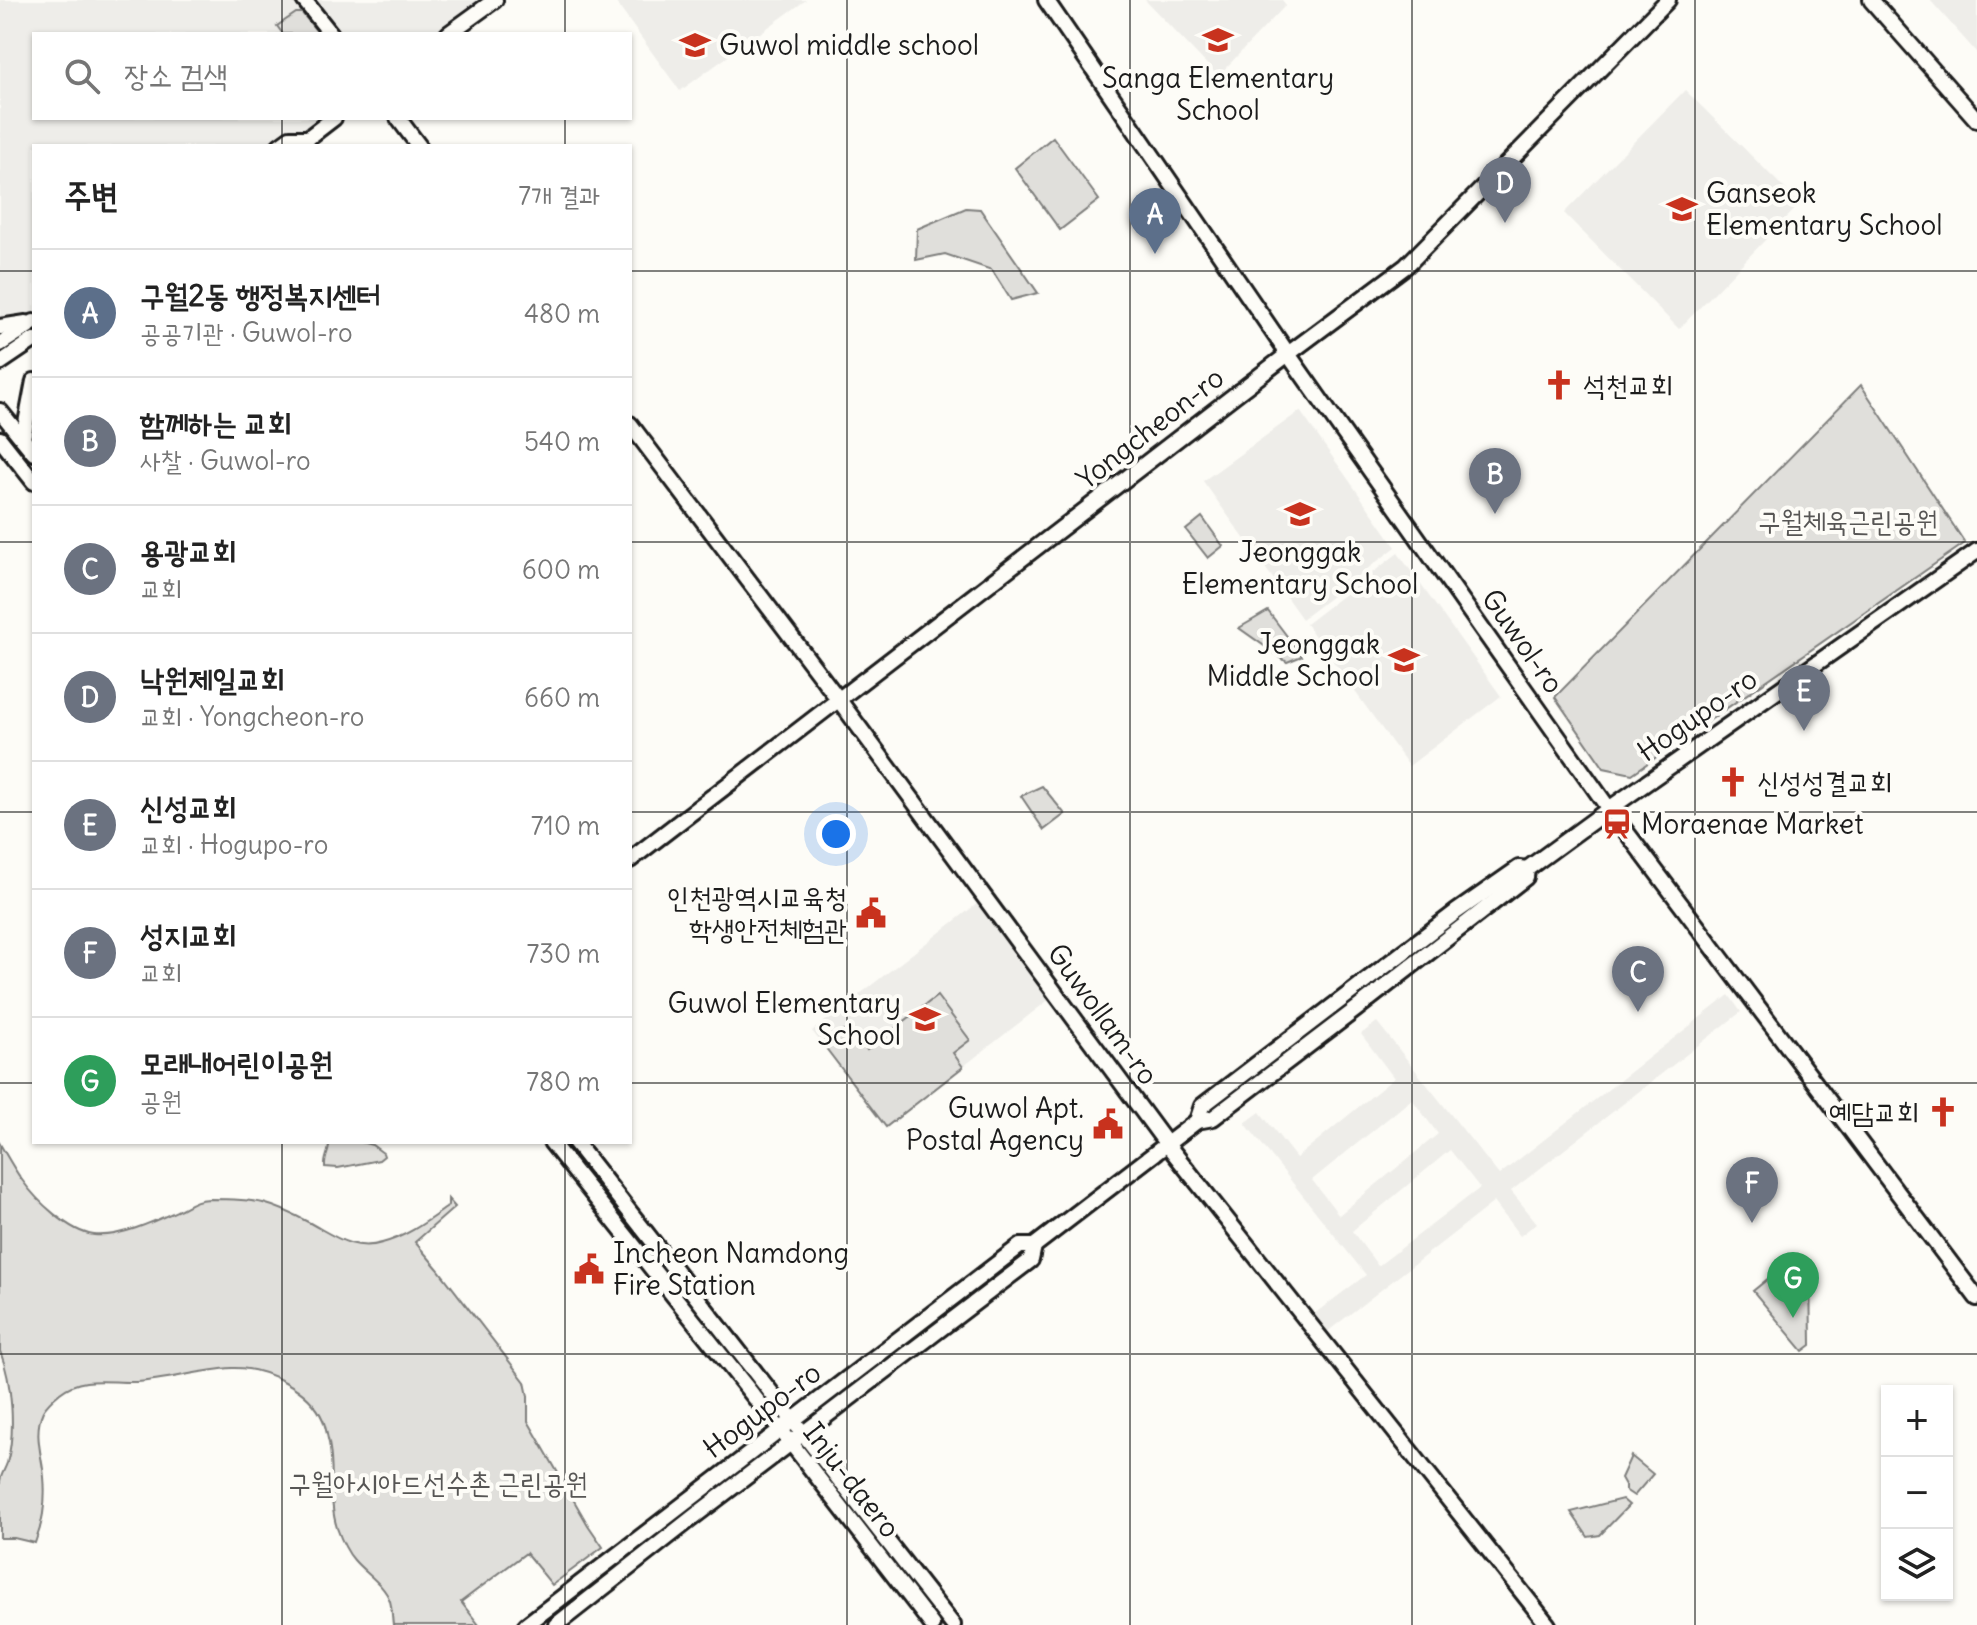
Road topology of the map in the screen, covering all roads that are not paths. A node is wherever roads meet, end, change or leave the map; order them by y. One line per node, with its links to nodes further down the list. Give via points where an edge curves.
1 (304, 0): 6 (main road)
2 (495, 0): 7 (main road)
3 (1046, 0): 19 (main road, Guwol-ro)
4 (1668, 0): 19 (main road, Yongcheon-ro, via 1406,266)
5 (1871, 0): 10 (main road)
6 (329, 32)
7 (451, 32)
8 (332, 120): 11 (main road)
9 (400, 120): 13 (main road)
10 (1977, 120)
11 (306, 142): 12 (main road, via 290,138)
12 (282, 144)
13 (418, 144)
14 (32, 322): 16 (main road)
15 (32, 323): 18 (main road)
16 (0, 327)
17 (32, 341): 20 (main road)
18 (0, 344)
19 (1288, 354): 30 (main road, Yongcheon-ro); 31 (main road, Guwol-ro)
20 (0, 363)
21 (32, 392): 25 (main road)
22 (0, 411): 25 (main road)
23 (632, 427): 30 (main road, Guwollam-ro)
24 (0, 439): 27 (main road)
25 (23, 439): 26 (main road)
26 (32, 450)
27 (7, 454): 28 (main road)
28 (32, 480)
29 (1977, 551): 31 (main road, Hogupo-ro)
30 (839, 700): 32 (main road, Yongcheon-ro); 33 (main road, Guwollam-ro)
31 (1609, 809): 33 (main road, Hogupo-ro, via 1213,1118 1197,1121); 37 (main road, Guwol-ro)
32 (632, 858)
33 (1166, 1143): 36 (main road, Hogupo-ro); 46 (main road, Guwollam-ro)
34 (553, 1144): 39 (main road, Inju-daero)
35 (577, 1144): 38 (main road, Inju-daero)
36 (1034, 1246): 38 (main road, Hogupo-ro, via 1020,1246); 40 (main road, Hogupo-ro, via 1031,1260)
37 (1977, 1298)
38 (793, 1420): 39 (main road, Hogupo-ro); 40 (main road, Inju-daero)
39 (780, 1430): 41 (main road, Inju-daero); 42 (main road, Hogupo-ro)
40 (804, 1434): 41 (main road, Hogupo-ro); 45 (main road, Inju-daero)
41 (791, 1443): 43 (main road, Hogupo-ro); 44 (main road, Inju-daero)
42 (526, 1625)
43 (556, 1625)
44 (932, 1625)
45 (953, 1625)
46 (1548, 1625)

